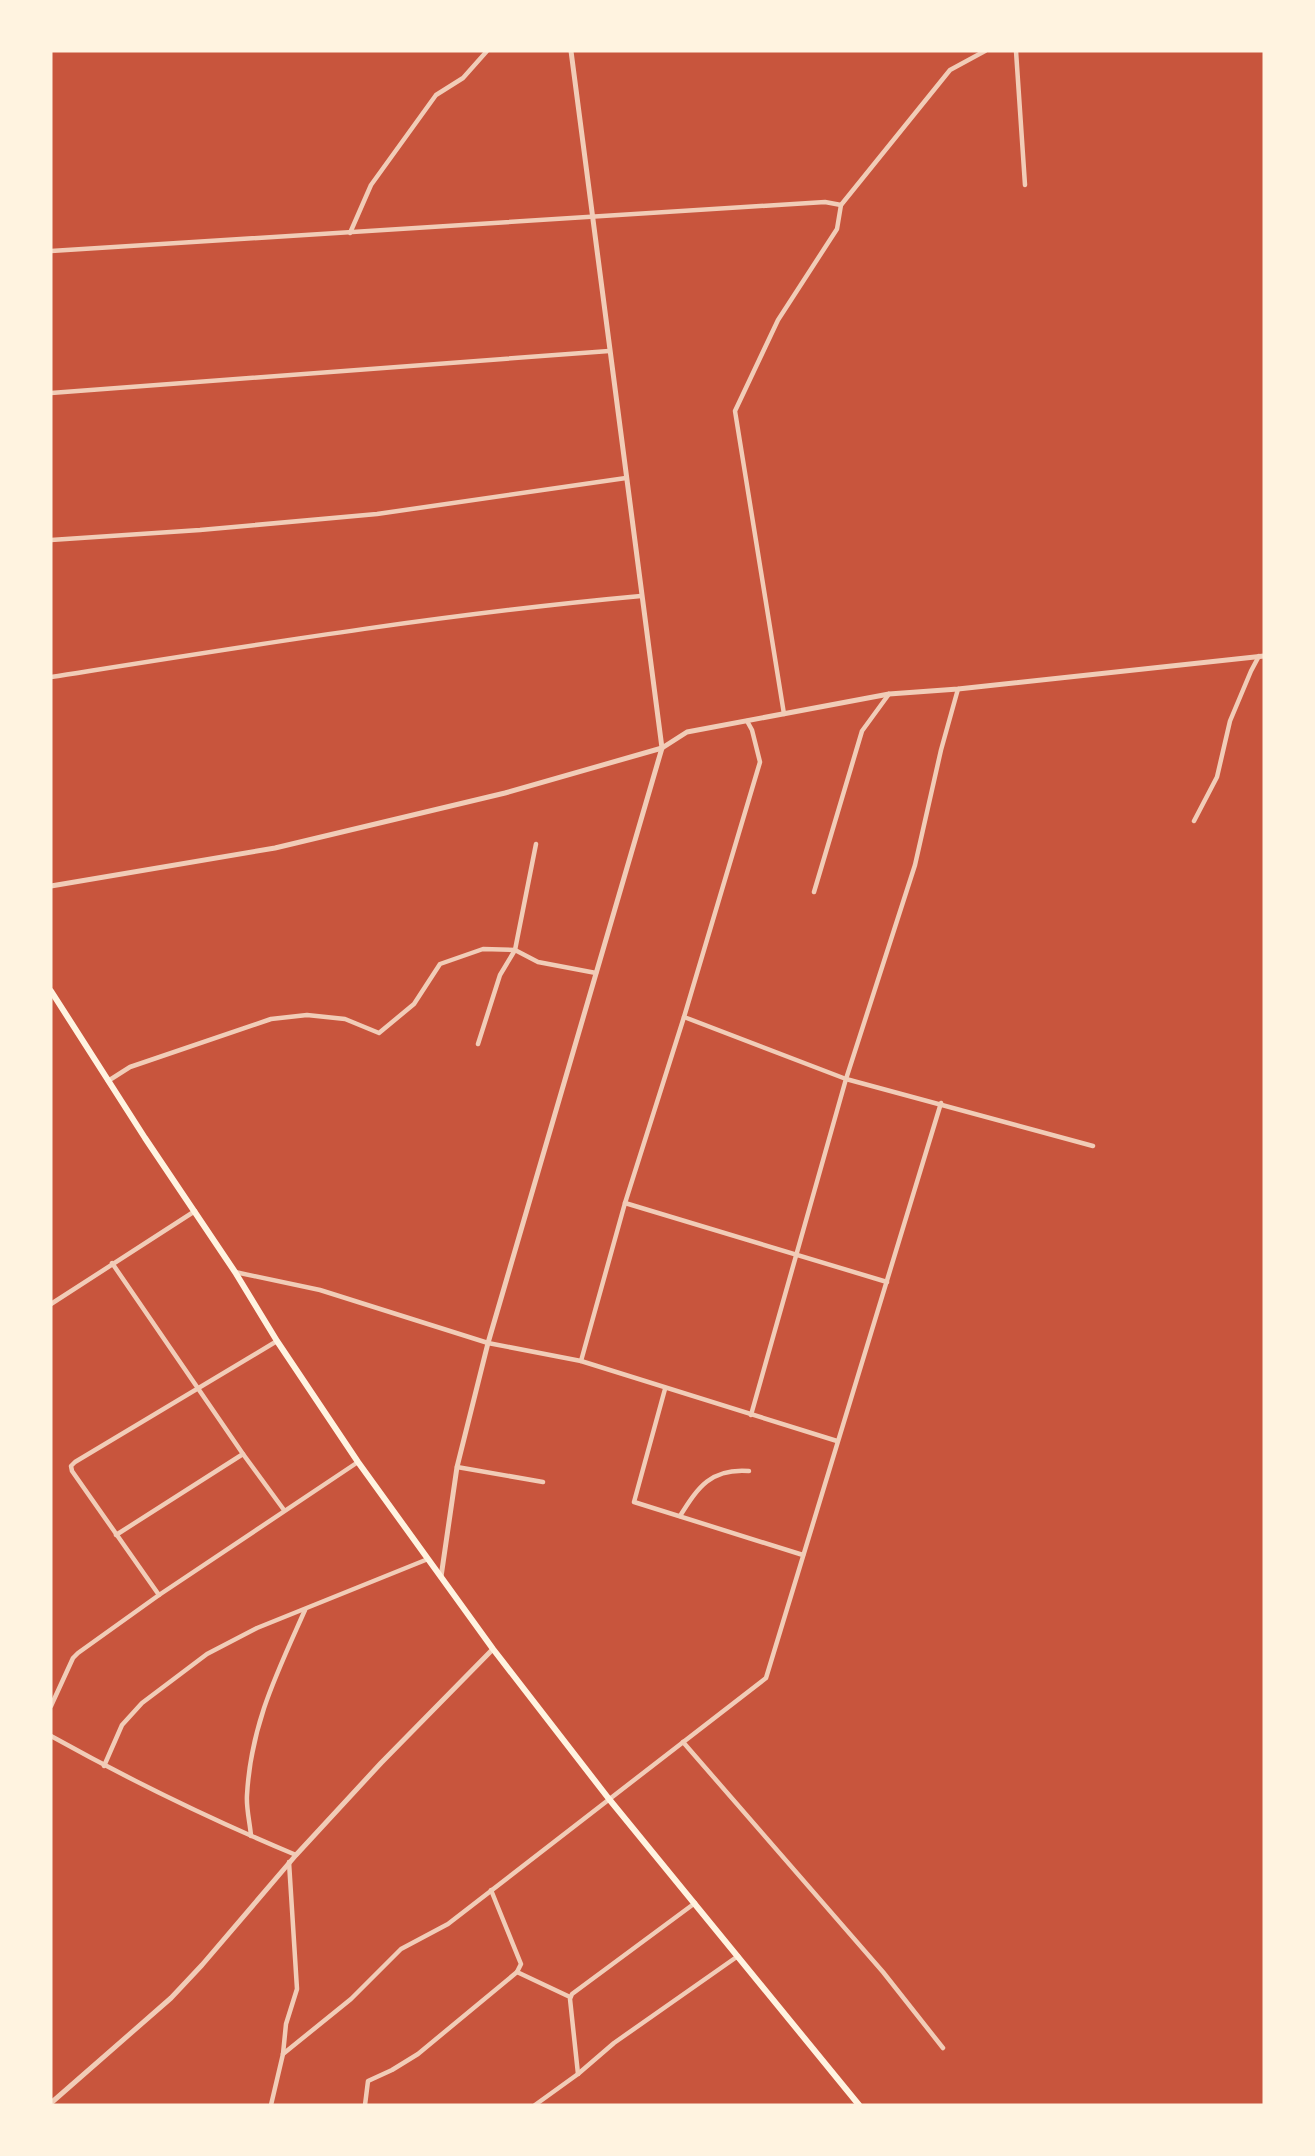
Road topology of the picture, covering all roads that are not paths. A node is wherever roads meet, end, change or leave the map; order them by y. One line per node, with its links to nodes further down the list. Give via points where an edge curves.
1 (487, 51): 8 (street, via 463,78 436,95 371,184)
2 (571, 51): 7 (street)
3 (985, 51): 6 (street, via 950,70)
4 (1016, 51): 5 (street)
5 (1025, 185)
6 (841, 205): 7 (street, via 825,202); 19 (street, via 837,229 778,320 735,411)
7 (593, 217): 8 (street); 10 (street)
8 (350, 233): 9 (street)
9 (51, 251)
10 (609, 351): 11 (street); 12 (street)
11 (51, 393)
12 (626, 478): 13 (street, via 377,514); 14 (street)
13 (51, 540)
14 (641, 596): 16 (street, via 517,608 262,643); 21 (street)
15 (1262, 656): 17 (street); 22 (street, via 1251,670 1230,721 1217,777)
16 (51, 677)
17 (958, 689): 18 (street); 31 (street, via 915,865)
18 (889, 694): 19 (street); 25 (street, via 862,731)
19 (784, 714): 20 (street)
20 (747, 721): 21 (street, via 687,732); 29 (street, via 760,762)
21 (662, 748): 24 (street, via 506,793 275,848); 27 (street)
22 (1194, 821)
23 (536, 844): 26 (street)
24 (51, 886)
25 (814, 892)
26 (515, 950): 27 (street, via 538,962); 30 (street, via 500,975); 32 (street, via 483,949 440,964 414,1004 379,1033 345,1019 307,1015 272,1019 130,1067)
27 (596, 973): 43 (street)
28 (51, 991): 32 (main road)
29 (684, 1017): 31 (street); 35 (street)
30 (478, 1044)
31 (846, 1079): 33 (street); 37 (street)
32 (108, 1081): 36 (main road)
33 (941, 1103): 34 (street); 40 (street)
34 (1093, 1146)
35 (625, 1203): 37 (street); 44 (street)
36 (195, 1211): 38 (street); 39 (main road)
37 (796, 1254): 40 (street); 47 (street)
38 (112, 1263): 41 (street); 46 (street)
39 (235, 1272): 42 (main road); 43 (street, via 320,1290)
40 (887, 1282): 48 (street)
41 (51, 1304)
42 (278, 1341): 46 (street); 50 (main road)
43 (488, 1343): 44 (street); 51 (street)
44 (581, 1361): 45 (street)
45 (665, 1389): 47 (street); 55 (street, via 634,1502)
46 (198, 1390): 49 (street); 56 (street, via 71,1466)
47 (751, 1414): 48 (street)
48 (837, 1441): 57 (street)
49 (243, 1454): 54 (street); 56 (street)
50 (358, 1462): 54 (street); 58 (main road)
51 (457, 1467): 53 (street); 59 (street)
52 (749, 1472): 55 (street, via 730,1470 708,1480 696,1490)
53 (543, 1482)
54 (284, 1510): 60 (street)
55 (680, 1516): 57 (street)
56 (116, 1535): 60 (street)
57 (803, 1555): 65 (street, via 766,1678)
58 (428, 1559): 59 (main road); 61 (street)
59 (441, 1577): 62 (main road)
60 (159, 1595): 63 (street, via 75,1656)
61 (305, 1609): 66 (street, via 213,1650 142,1703 118,1732); 68 (street, via 270,1687 254,1737 247,1797)
62 (493, 1649): 67 (main road); 69 (street)
63 (51, 1706)
64 (51, 1736): 66 (street)
65 (683, 1742): 67 (street); 76 (street, via 883,1972)
66 (104, 1766): 68 (street)
67 (609, 1798): 71 (street); 72 (main road)
68 (251, 1836): 69 (street)
69 (296, 1855): 70 (street)
70 (290, 1862): 77 (street, via 297,1983); 79 (street, via 171,1998)
71 (491, 1890): 74 (street, via 521,1964); 77 (street, via 448,1924 401,1949 351,1999)
72 (695, 1903): 73 (main road); 75 (street)
73 (738, 1956): 78 (street, via 614,2043); 83 (main road)
74 (518, 1972): 75 (street); 81 (street, via 418,2054 368,2081)
75 (570, 1997): 78 (street)
76 (943, 2048)
77 (283, 2054): 80 (street)
78 (578, 2074): 82 (street)
79 (51, 2103)
80 (271, 2105)
81 (365, 2105)
82 (535, 2105)
83 (859, 2105)

